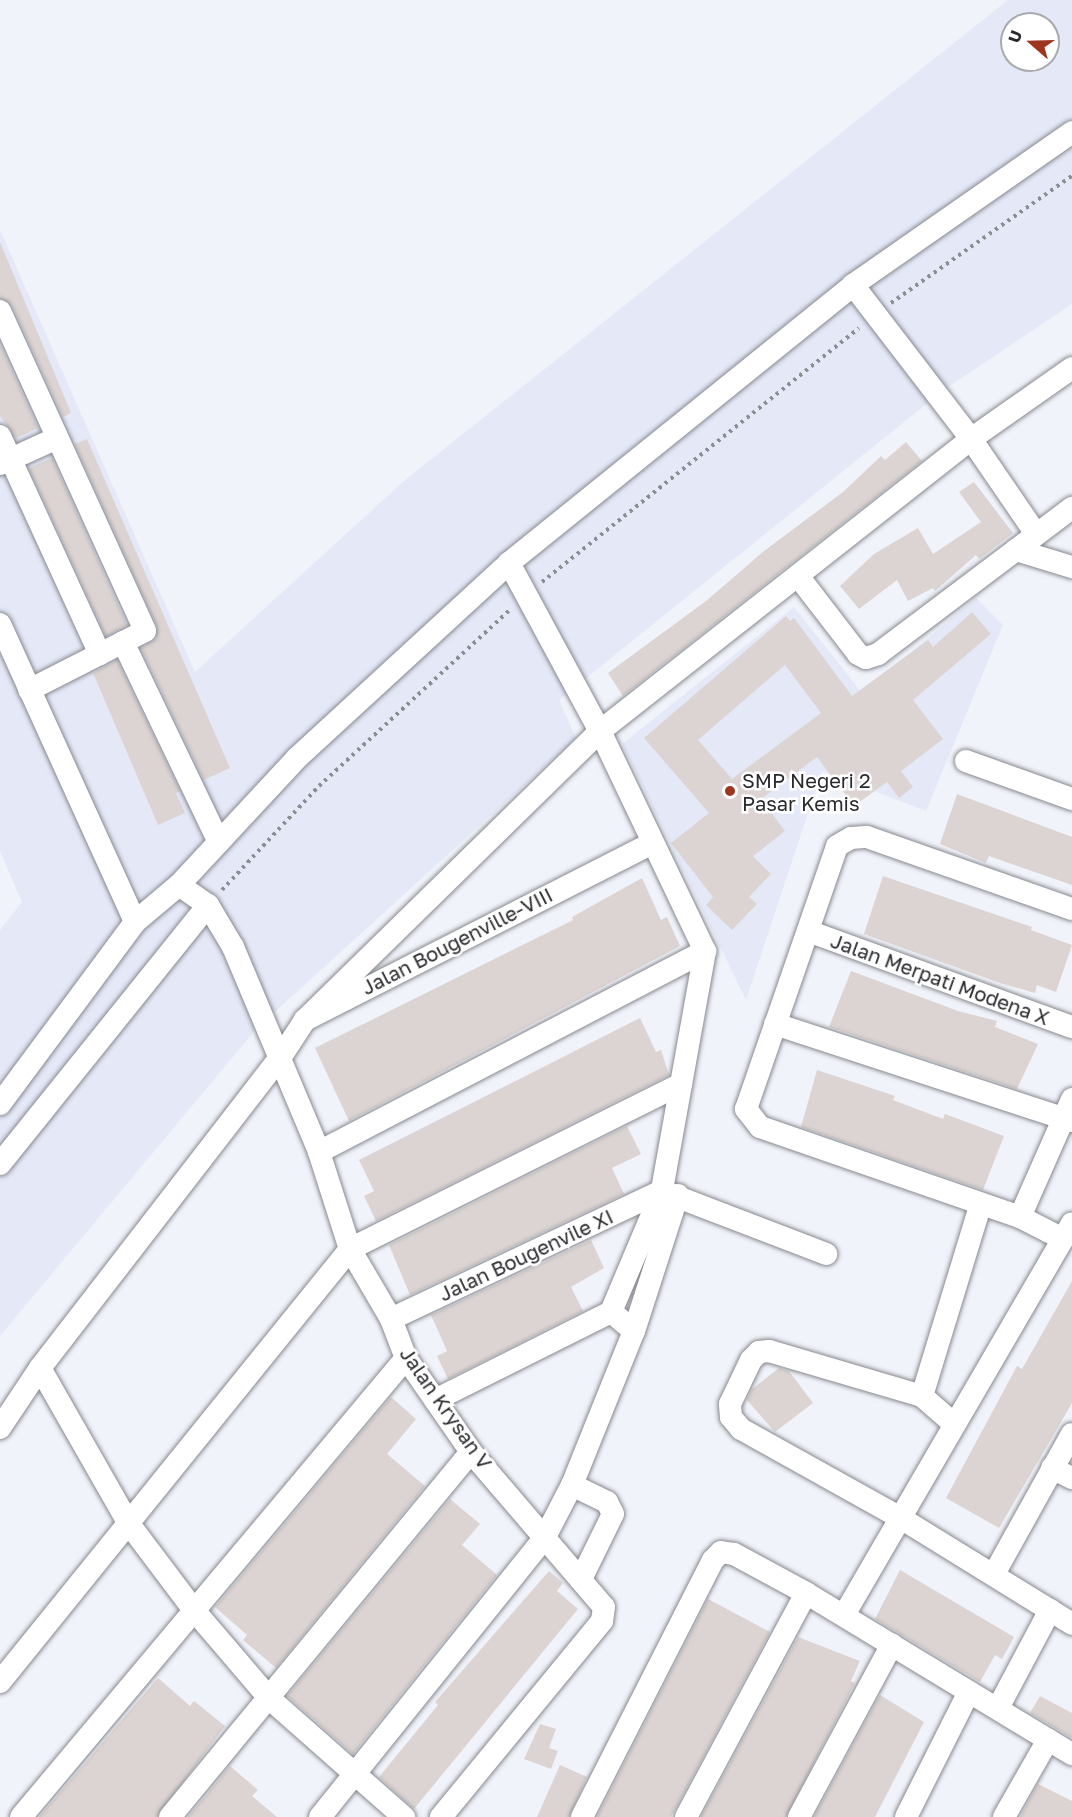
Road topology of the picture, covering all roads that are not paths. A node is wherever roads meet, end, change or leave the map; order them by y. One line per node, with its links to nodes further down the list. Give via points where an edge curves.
1 (1072, 132): 2 (street)
2 (853, 285): 7 (street); 12 (street)
3 (0, 311): 6 (street)
4 (1072, 368): 7 (street)
5 (0, 436): 8 (street)
6 (57, 438): 8 (street); 16 (street, via 145,631)
7 (971, 439): 10 (street); 14 (street)
8 (5, 462): 17 (street)
9 (1072, 508): 10 (street)
10 (1036, 534): 11 (street)
11 (1016, 550): 13 (street); 14 (street, via 878,654 866,658 858,654)
12 (510, 562): 19 (street); 22 (street, via 297,758)
13 (1072, 567)
14 (798, 576): 19 (street)
15 (0, 624): 18 (street)
16 (123, 642): 17 (street); 22 (street)
17 (100, 654): 18 (street)
18 (29, 690): 27 (street)
19 (600, 731): 23 (street); 30 (street)
20 (966, 761): 21 (street)
21 (1072, 799)
22 (219, 842): 24 (street)
23 (651, 844): 29 (street); 30 (street, Jalan Bougenville-VIII)
24 (179, 885): 25 (street); 27 (street)
25 (208, 905): 33 (street, Jalan Krysan V, via 233,947); 39 (street)
26 (1072, 909): 28 (street, via 867,837 837,846)
27 (135, 922): 36 (street)
28 (808, 931): 31 (street); 32 (street, Jalan Merpati Modena X)
29 (705, 951): 34 (street); 38 (street)
30 (305, 1020): 33 (street, Jalan Bougenville-VIII)
31 (775, 1024): 37 (street); 41 (street, via 747,1097 746,1109 753,1121)
32 (1072, 1027)
33 (280, 1058): 38 (street, Jalan Krysan V); 50 (street, Jalan Bougenville-VIII)
34 (681, 1084): 40 (street); 44 (street)
35 (1072, 1100): 37 (street)
36 (0, 1104)
37 (1069, 1121): 42 (street)
38 (319, 1152): 44 (street, Jalan Krysan V)
39 (0, 1164)
40 (670, 1193): 45 (street); 46 (street); 47 (street, Jalan Bougenvile XI); 48 (street)
41 (980, 1206): 42 (street); 51 (street)
42 (1020, 1217): 43 (street)
43 (1067, 1231): 53 (street)
44 (350, 1249): 47 (street, Jalan Krysan V); 61 (street)
45 (826, 1254)
46 (611, 1312): 48 (street); 52 (street)
47 (391, 1319): 49 (street, Jalan Krysan V)
48 (634, 1331): 59 (street)
49 (406, 1358): 52 (street, Jalan Krysan V); 66 (street)
50 (40, 1368): 54 (street, Jalan Bougenville-VIII); 61 (street)
51 (922, 1396): 53 (street); 60 (street, via 769,1351 759,1352 751,1360 730,1404 731,1417 741,1430)
52 (435, 1400): 56 (street, Jalan Krysan V)
53 (954, 1424): 60 (street)
54 (0, 1428)
55 (1072, 1434): 57 (street)
56 (471, 1452): 62 (street, Jalan Krysan V); 73 (street)
57 (1052, 1468): 58 (street); 63 (street)
58 (1072, 1478)
59 (572, 1485): 62 (street); 64 (street, via 607,1502 613,1514)
60 (899, 1516): 63 (street); 68 (street)
61 (129, 1524): 66 (street); 71 (street)
62 (545, 1536): 64 (street, Jalan Krysan V); 77 (street)
63 (994, 1574): 67 (street)
64 (580, 1579): 82 (street, Jalan Krysan V, via 604,1607 602,1621)
65 (806, 1593): 68 (street); 83 (street, via 734,1554 721,1551); 84 (street)
66 (193, 1609): 73 (street); 78 (street)
67 (1050, 1610): 69 (street); 74 (street)
68 (844, 1615): 70 (street)
69 (1072, 1624)
70 (892, 1644): 72 (street); 85 (street)
71 (0, 1682)
72 (969, 1692): 74 (street); 86 (street)
73 (270, 1699): 77 (street); 79 (street)
74 (998, 1708): 75 (street)
75 (1048, 1740): 76 (street); 87 (street)
76 (1072, 1754)
77 (355, 1774): 80 (street); 81 (street)
78 (21, 1817)
79 (170, 1817)
80 (320, 1817)
81 (404, 1817)
82 (441, 1817)
83 (582, 1817)
84 (686, 1817)
85 (799, 1817)
86 (906, 1817)
87 (1004, 1817)

